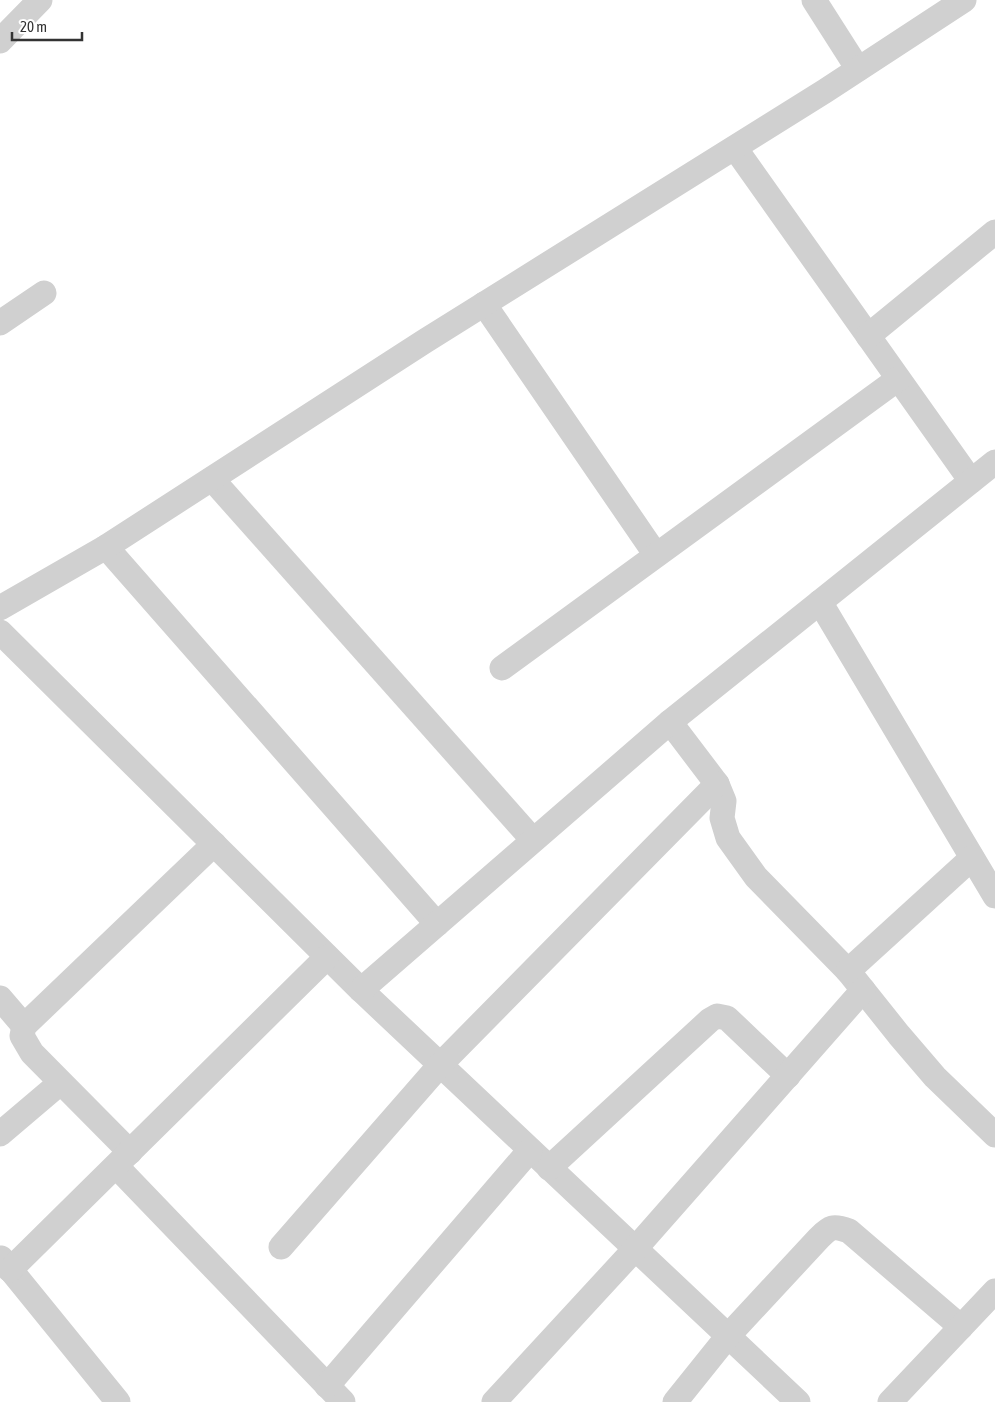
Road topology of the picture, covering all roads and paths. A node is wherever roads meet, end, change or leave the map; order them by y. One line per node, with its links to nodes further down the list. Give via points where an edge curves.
1 (40, 0): 4 (street)
2 (814, 0): 5 (street)
3 (964, 0): 5 (street)
4 (0, 42)
5 (858, 69): 6 (street)
6 (735, 148): 9 (street); 11 (street)
7 (995, 232): 11 (street)
8 (44, 293): 10 (street)
9 (484, 304): 14 (street); 17 (street)
10 (0, 324)
11 (868, 336): 12 (street)
12 (898, 378): 15 (street); 17 (street)
13 (995, 462): 15 (street)
14 (212, 479): 16 (street); 24 (street)
15 (971, 481): 18 (street)
16 (106, 547): 19 (street); 28 (street)
17 (656, 555): 21 (street)
18 (820, 602): 22 (street); 26 (street)
19 (0, 608)
20 (0, 632): 25 (street)
21 (502, 668)
22 (670, 722): 23 (street); 24 (street)
23 (717, 784): 30 (street, via 724,801 722,818 728,838 756,877); 34 (street)
24 (533, 840): 28 (street)
25 (214, 844): 29 (street); 33 (street)
26 (972, 858): 27 (street); 30 (street)
27 (995, 896)
28 (437, 924): 31 (street)
29 (327, 957): 31 (street); 40 (street)
30 (855, 981): 35 (street); 38 (street, via 935,1077)
31 (361, 990): 34 (street)
32 (0, 998): 33 (street)
33 (24, 1026): 36 (street, via 22,1036 32,1052)
34 (440, 1065): 39 (street); 42 (street)
35 (788, 1076): 41 (street, via 727,1018 717,1016); 43 (street)
36 (60, 1082): 37 (street); 40 (street)
37 (0, 1134)
38 (995, 1135)
39 (530, 1150): 41 (street); 48 (street)
40 (123, 1159): 44 (street); 48 (street)
41 (549, 1168): 43 (street)
42 (281, 1247)
43 (636, 1250): 47 (street); 50 (street)
44 (5, 1263): 49 (street)
45 (995, 1291): 46 (street)
46 (961, 1327): 47 (street, via 849,1231 838,1227 829,1229 818,1238); 53 (street)
47 (728, 1336): 51 (street); 52 (street)
48 (335, 1394)
49 (118, 1402)
50 (494, 1402)
51 (675, 1402)
52 (798, 1402)
53 (890, 1402)

